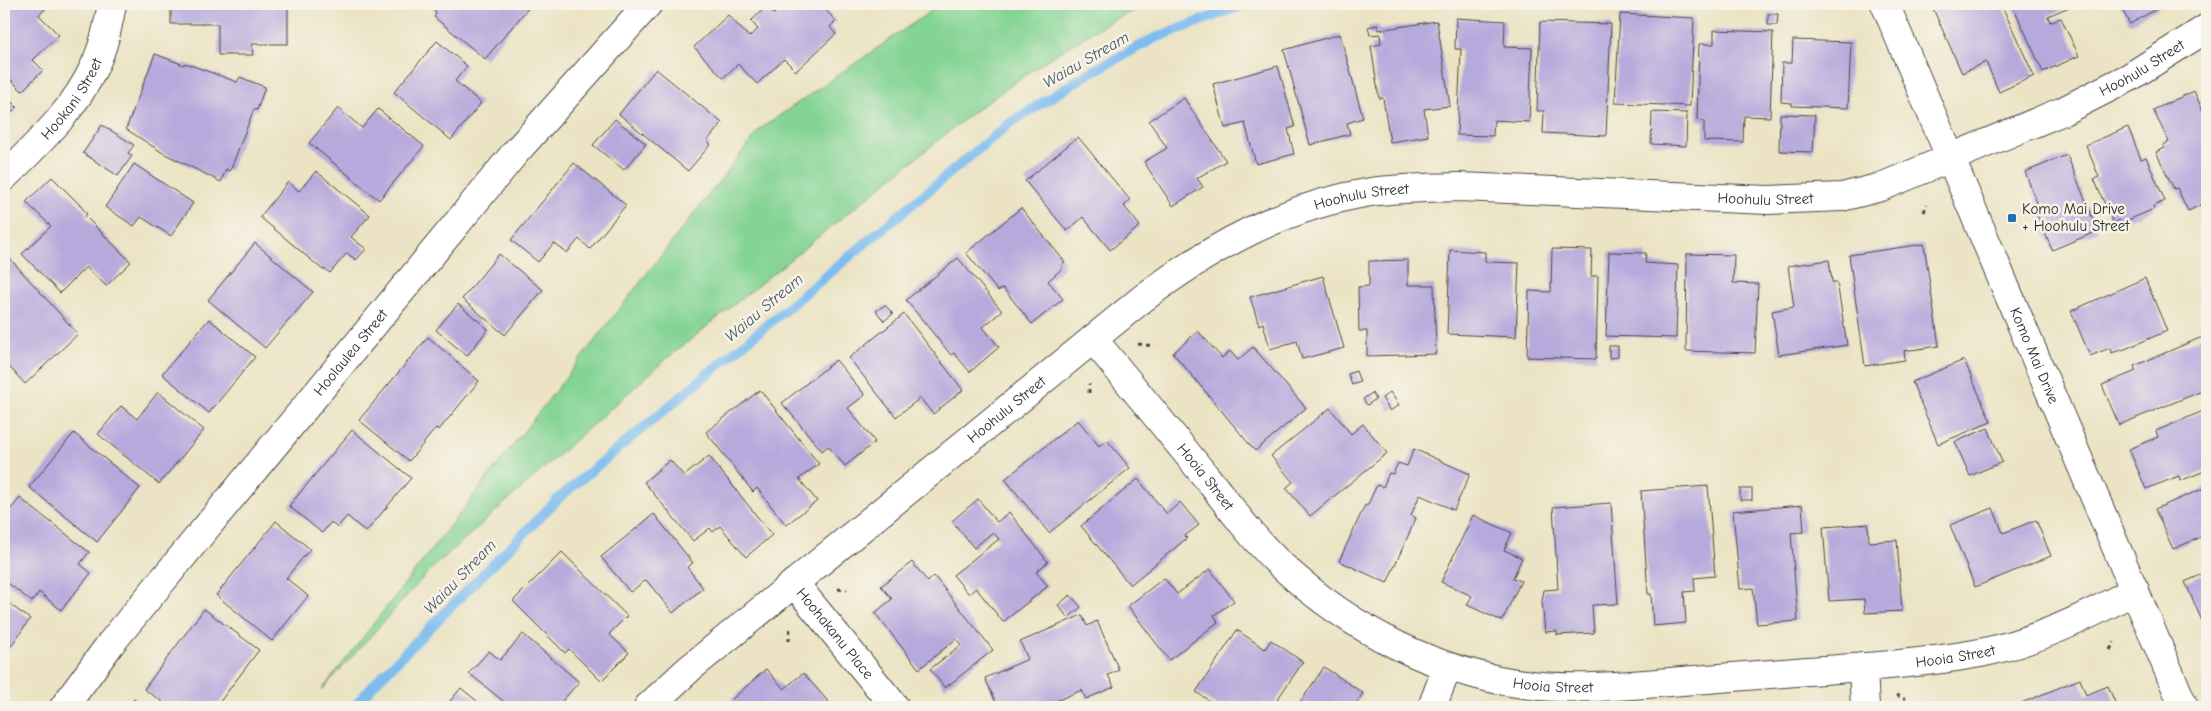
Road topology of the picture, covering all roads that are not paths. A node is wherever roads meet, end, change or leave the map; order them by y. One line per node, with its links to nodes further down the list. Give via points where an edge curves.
1 (112, 4): 6 (street, Hookani Street, via 95,67 76,99 50,132)
2 (1885, 4): 5 (street, Komo Mai Drive)
3 (641, 6): 12 (street, Hoolaulea Street, via 515,153 111,643)
4 (2207, 28): 5 (street, Hoohulu Street, via 2130,77)
5 (1952, 158): 7 (street, Hoohulu Street, via 1881,187 1842,197 1806,200 1459,187 1371,192 1296,212 1253,228 1215,248 1182,268); 9 (street, Komo Mai Drive)
6 (4, 177)
7 (1093, 339): 8 (street, Hoohulu Street); 11 (street, Hooia Street, via 1280,564 1353,621)
8 (794, 583): 13 (street, Hoohulu Street); 14 (street, Hoohakanu Place)
9 (2135, 590): 10 (street, Hooia Street, via 2063,626 1998,648 1925,661); 17 (street, Komo Mai Drive)
10 (1863, 667): 11 (street, Hooia Street, via 1567,688 1532,686); 16 (street)
11 (1447, 668): 15 (street)
12 (64, 707)
13 (648, 707)
14 (895, 707)
15 (1432, 707)
16 (1864, 707)
17 (2184, 707)

